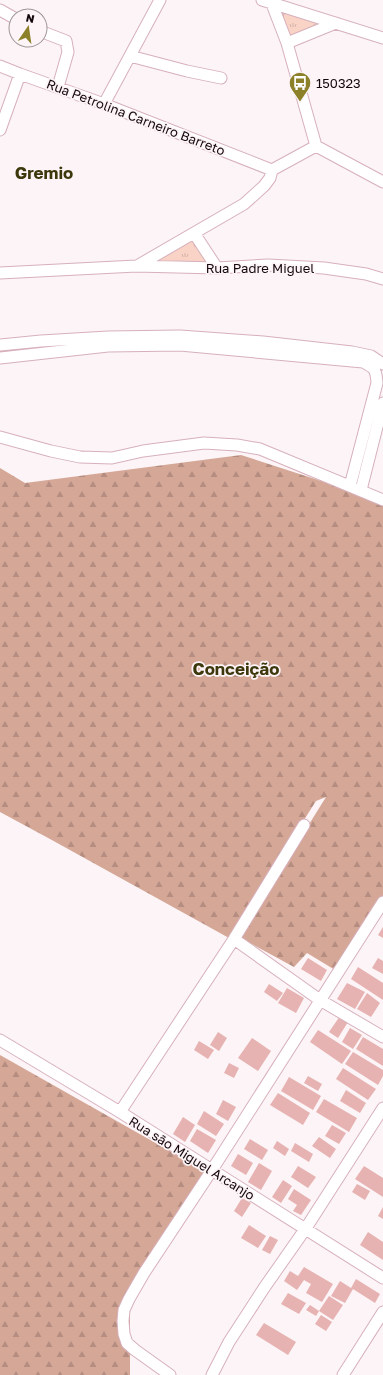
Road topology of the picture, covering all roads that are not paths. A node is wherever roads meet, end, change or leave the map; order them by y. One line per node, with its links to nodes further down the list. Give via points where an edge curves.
1 (160, 0): 7 (street)
2 (267, 2): 3 (street); 6 (street)
3 (336, 23): 5 (street); 6 (street)
4 (48, 34): 11 (street, via 66,41 68,52)
5 (383, 38)
6 (287, 43): 14 (street)
7 (130, 56): 10 (street); 12 (street)
8 (0, 66): 9 (street, Rua Petrolina Carneiro Barreto)
9 (20, 74): 11 (street, Rua Petrolina Carneiro Barreto); 13 (street)
10 (221, 78)
11 (58, 87): 12 (street, Rua Petrolina Carneiro Barreto)
12 (104, 104): 15 (street, Rua Petrolina Carneiro Barreto)
13 (0, 130)
14 (316, 146): 15 (street); 16 (street)
15 (272, 170): 17 (street, via 264,186 244,204)
16 (383, 182)
17 (194, 233): 18 (street); 19 (street)
18 (136, 266): 19 (street, Rua Padre Miguel); 20 (street, Rua Padre Miguel)
19 (217, 268): 21 (street, Rua Padre Miguel, via 268,265 324,268)
20 (1, 272)
21 (383, 279)
22 (0, 345): 24 (street, via 108,336 180,336 352,352 371,356)
23 (0, 358): 27 (street, via 108,346 180,345 363,362 372,367 376,373 377,383)
24 (383, 364)
25 (383, 403): 27 (street)
26 (0, 438): 27 (street, via 80,457 112,458 143,451 204,444 237,445 260,449)
27 (355, 488): 28 (street)
28 (383, 500)
29 (304, 825): 31 (street)
30 (383, 902): 32 (street)
31 (234, 939): 32 (street); 36 (street)
32 (320, 1000): 33 (street); 37 (street)
33 (383, 1037)
34 (0, 1040): 36 (street, Rua são Miguel Arcanjo)
35 (383, 1108): 38 (street)
36 (120, 1112): 37 (street, Rua são Miguel Arcanjo)
37 (212, 1170): 38 (street, Rua são Miguel Arcanjo); 41 (street, via 144,1273 124,1310 124,1334 127,1343)
38 (306, 1228): 39 (street, Rua são Miguel Arcanjo); 42 (street, via 229,1342)
39 (383, 1278)
40 (383, 1312): 43 (street)
41 (170, 1375)
42 (212, 1375)
43 (343, 1375)

